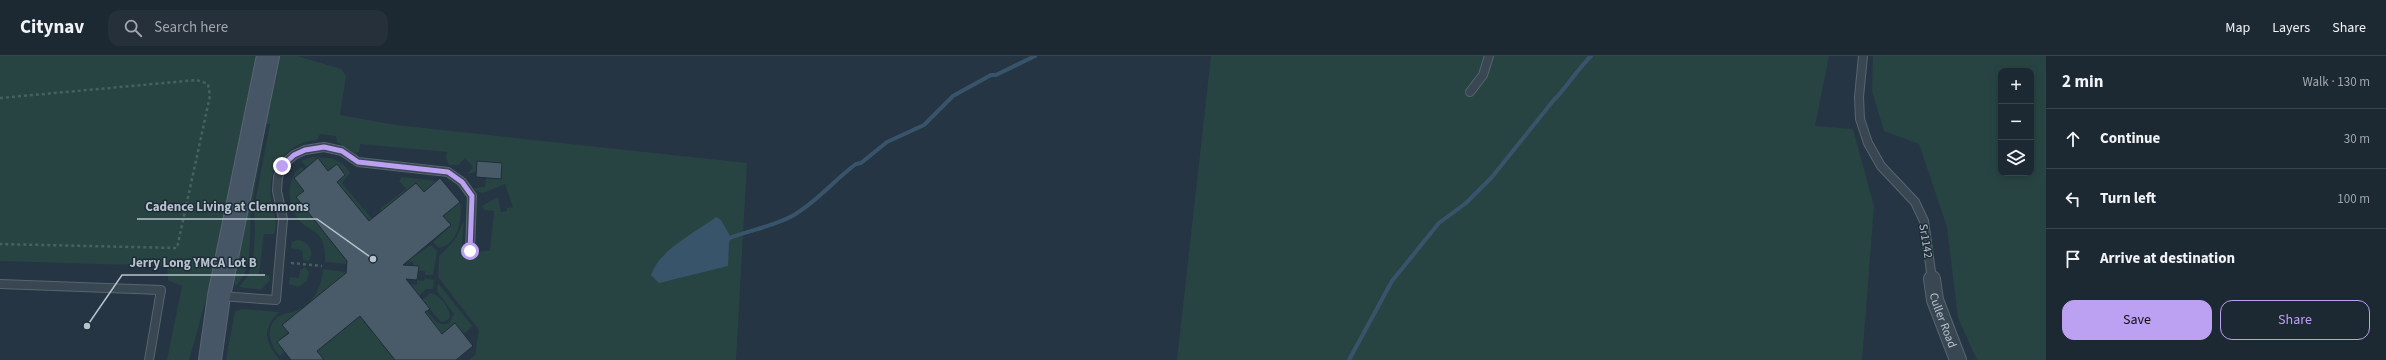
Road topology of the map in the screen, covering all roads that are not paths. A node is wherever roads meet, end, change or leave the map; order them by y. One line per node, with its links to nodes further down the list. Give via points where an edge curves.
1 (268, 56): 8 (main road)
2 (1489, 56): 4 (lane, via 1483,75)
3 (1863, 56): 6 (lane, Sr1142, via 1859,96 1860,119 1868,142 1881,166 1899,188 1915,202 1924,221)
4 (1470, 92)
5 (470, 251): 8 (lane, via 472,196 462,182 448,172 358,162 342,151 324,147 305,150 294,155 282,166 278,177 277,191 283,220 276,300)
6 (1932, 279): 12 (street, Culler Road, via 1935,300)
7 (0, 284): 9 (lane, via 162,290)
8 (219, 296): 10 (main road); 11 (main road)
9 (149, 360)
10 (201, 360)
11 (210, 360)
12 (1958, 360)

